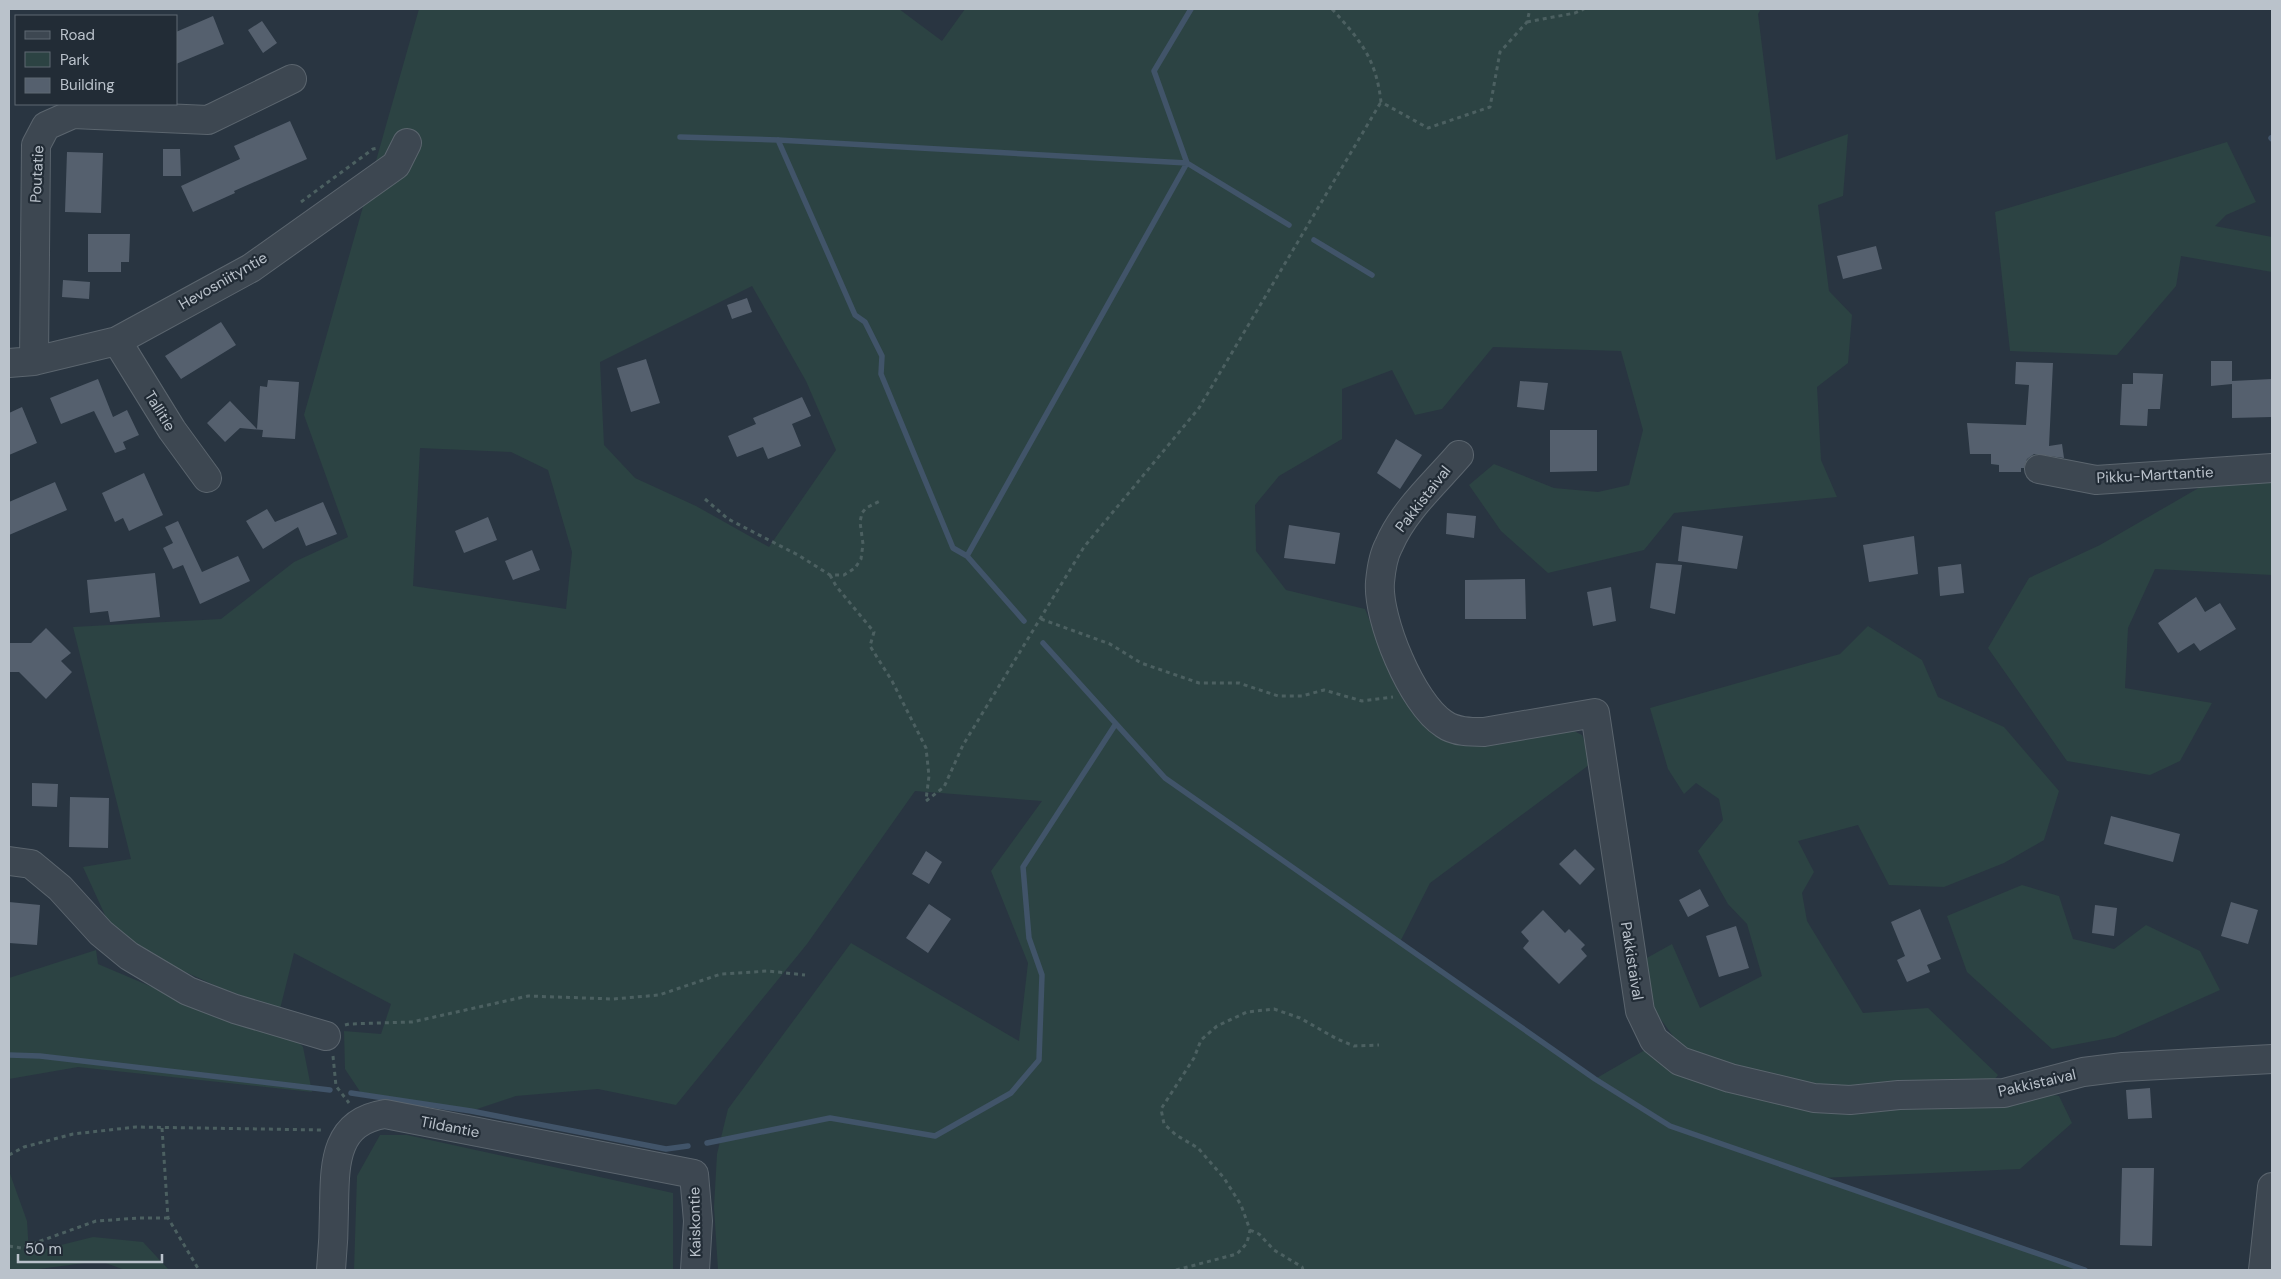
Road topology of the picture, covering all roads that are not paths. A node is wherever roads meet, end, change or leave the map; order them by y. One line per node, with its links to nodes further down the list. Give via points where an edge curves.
1 (292, 80): 4 (street, Poutatie, via 208,120 73,114 46,126 36,145)
2 (407, 144): 3 (street, Hevosniityntie, via 396,165 251,268)
3 (117, 341): 4 (street, Hevosniityntie); 8 (street, Tallitie, via 172,430)
4 (22, 362)
5 (1459, 455): 11 (street, Pakkistaival, via 1406,516 1388,546 1380,582 1386,621 1398,657 1428,711 1446,726 1467,732 1595,713 1640,1011 1654,1040 1680,1061 1730,1078 1805,1096 1850,1100 1899,1095 2004,1093 2083,1072)
6 (2272, 468): 7 (street, Pikku-Marttantie, via 2096,480)
7 (2039, 469)
8 (207, 478)
9 (20, 862): 10 (street, via 60,888 101,933 138,961 188,991)
10 (326, 1036)
11 (2272, 1059)
12 (694, 1174): 14 (street, Tildantie, via 385,1114 373,1116 357,1126 340,1147 335,1169); 15 (street, Kaiskontie, via 698,1221)
13 (2272, 1187): 16 (street)
14 (331, 1270)
15 (695, 1270)
16 (2263, 1270)

